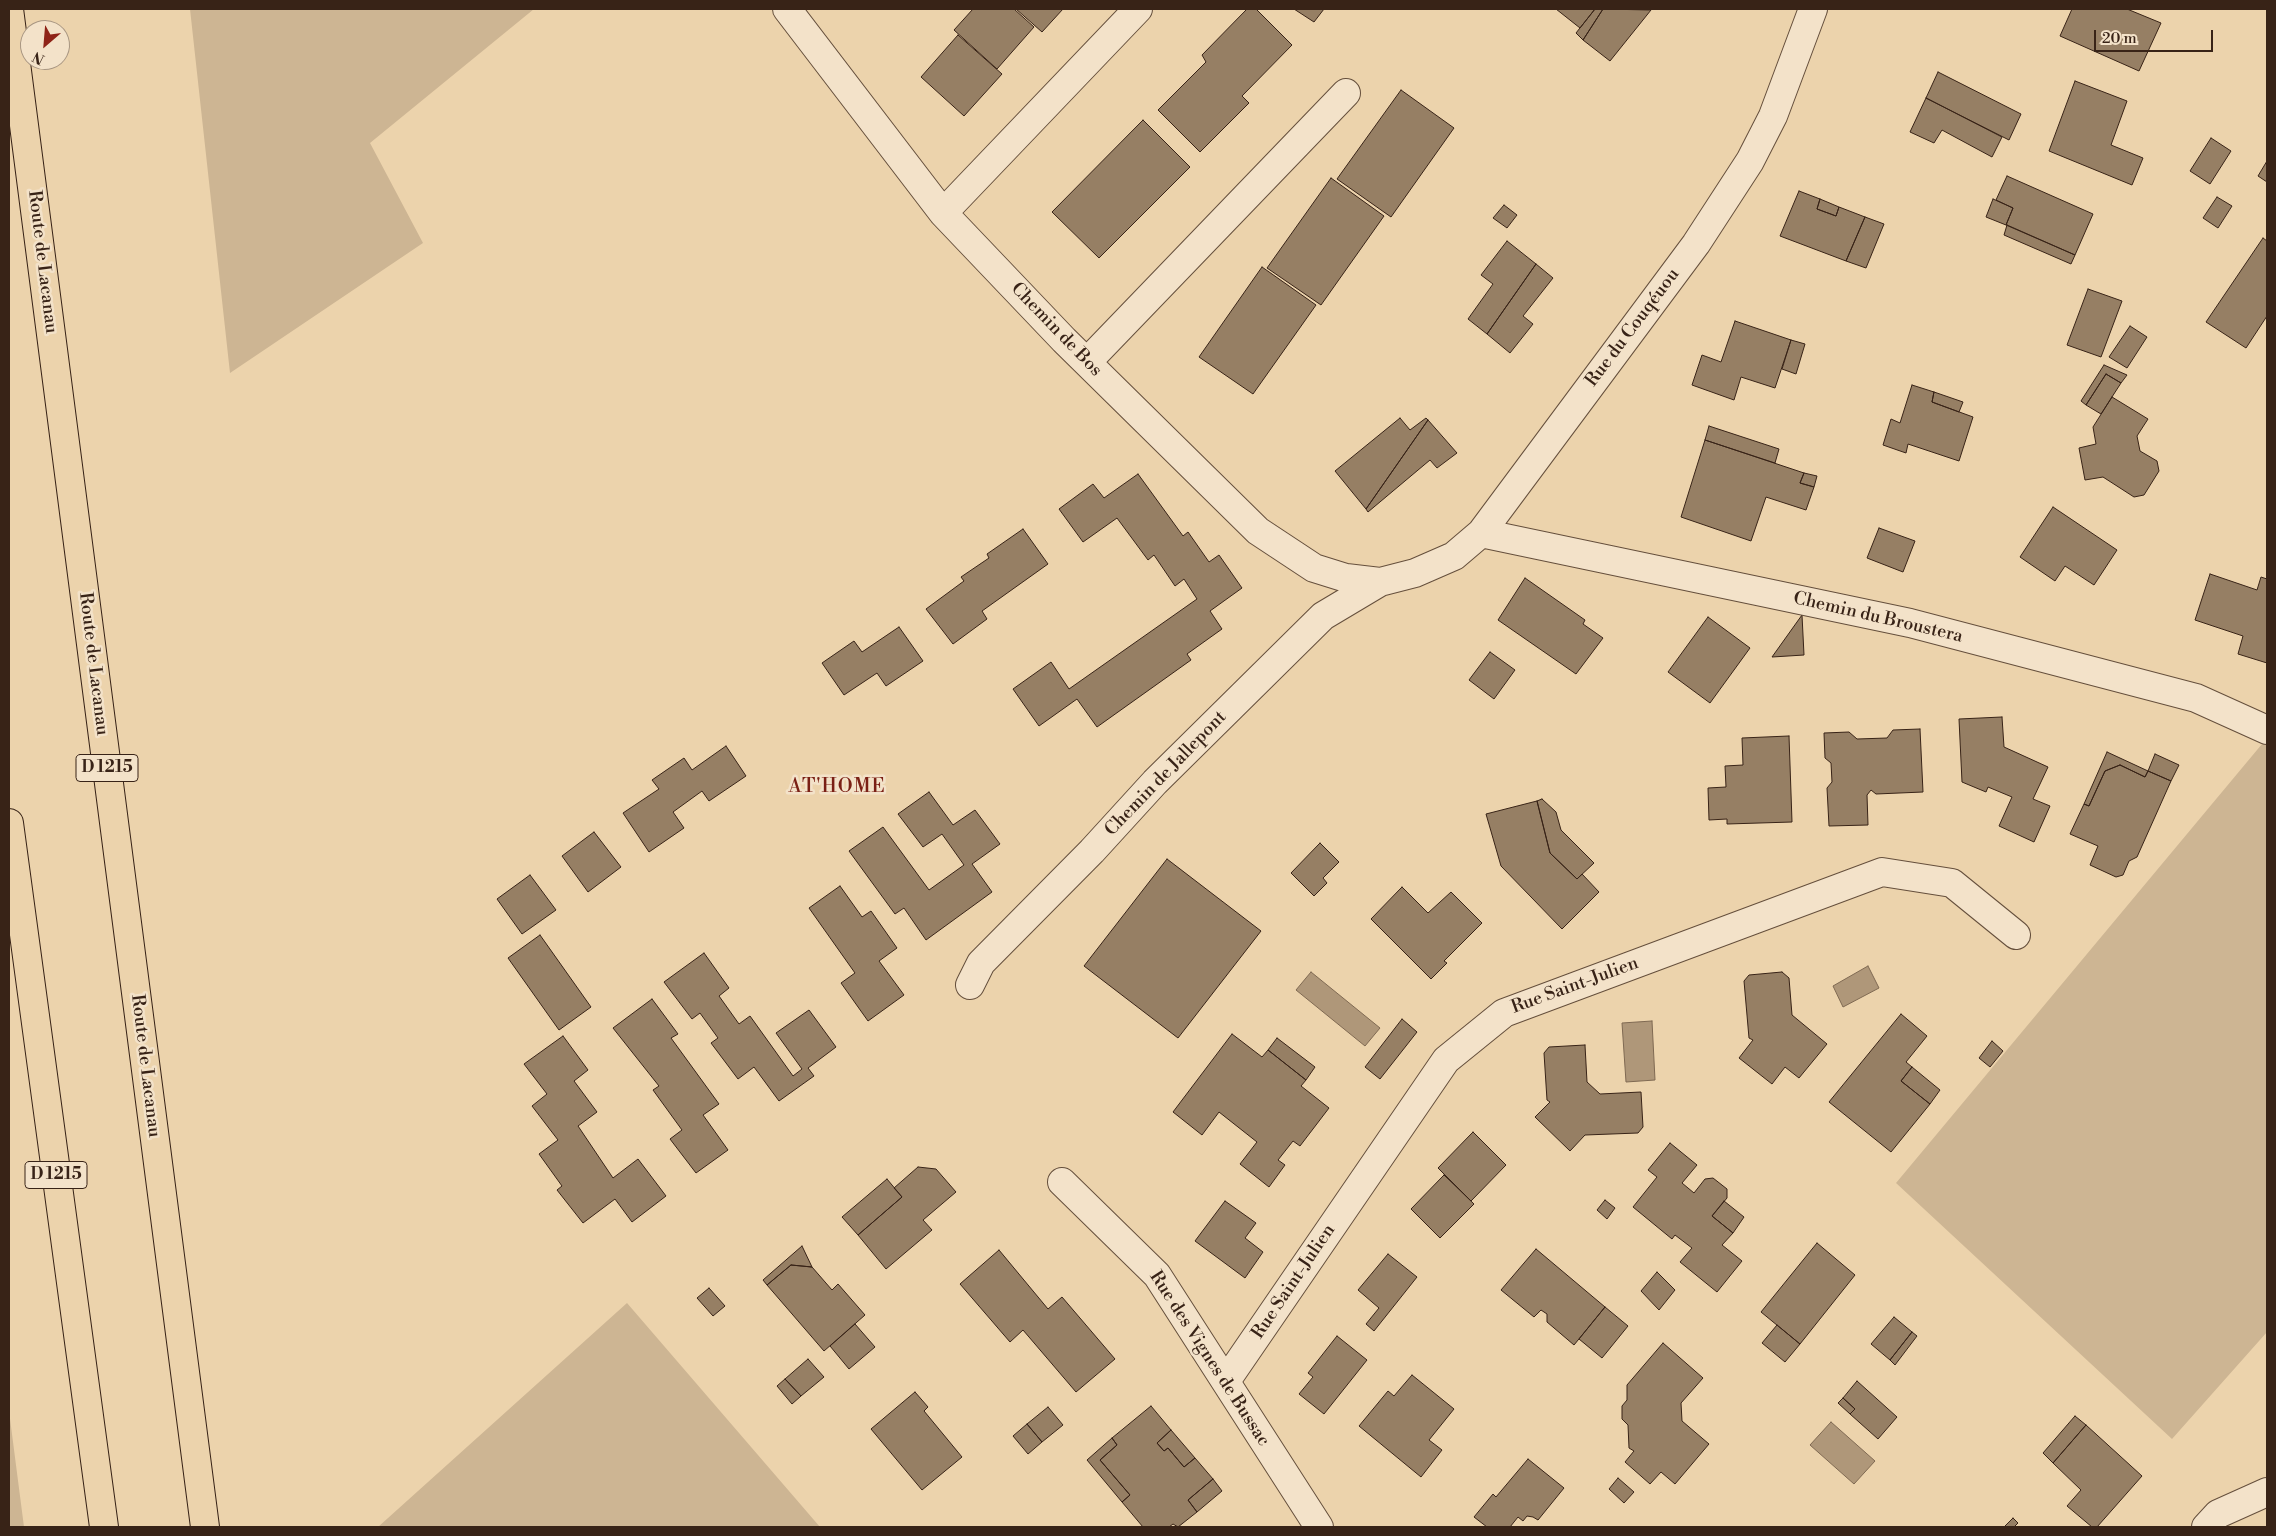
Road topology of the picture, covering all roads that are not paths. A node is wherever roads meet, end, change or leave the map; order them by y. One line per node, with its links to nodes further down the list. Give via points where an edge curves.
1 (9, 9): 18 (main road, Route de Lacanau / D 1215)
2 (787, 9): 6 (street, Chemin de Bos)
3 (1138, 9): 6 (street)
4 (1813, 9): 8 (street, Rue du Couqéuou, via 1773,116 1750,161 1696,244)
5 (1346, 93): 7 (street)
6 (943, 213): 7 (street, Chemin de Bos)
7 (1087, 362): 9 (street, Chemin de Bos, via 1258,531 1314,568 1346,578)
8 (1481, 533): 9 (street, Rue du Couqéuou, via 1454,556 1415,573); 10 (street, Chemin du Broustera, via 1910,623 2196,698)
9 (1380, 582): 13 (street, Chemin de Jallepont, via 1323,616 1155,782 981,963)
10 (2267, 730)
11 (9, 822): 17 (main road, D 1215)
12 (2016, 935): 15 (street, Rue Saint-Julien, via 1952,883 1882,872 1504,1013 1446,1060)
13 (970, 985)
14 (1062, 1182): 15 (street, Rue des Vignes de Bussac, via 1157,1275)
15 (1226, 1381): 19 (street, Rue des Vignes de Bussac)
16 (2267, 1492): 20 (street, via 2218,1514)
17 (104, 1527)
18 (205, 1527)
19 (1319, 1527)
20 (2206, 1527)

